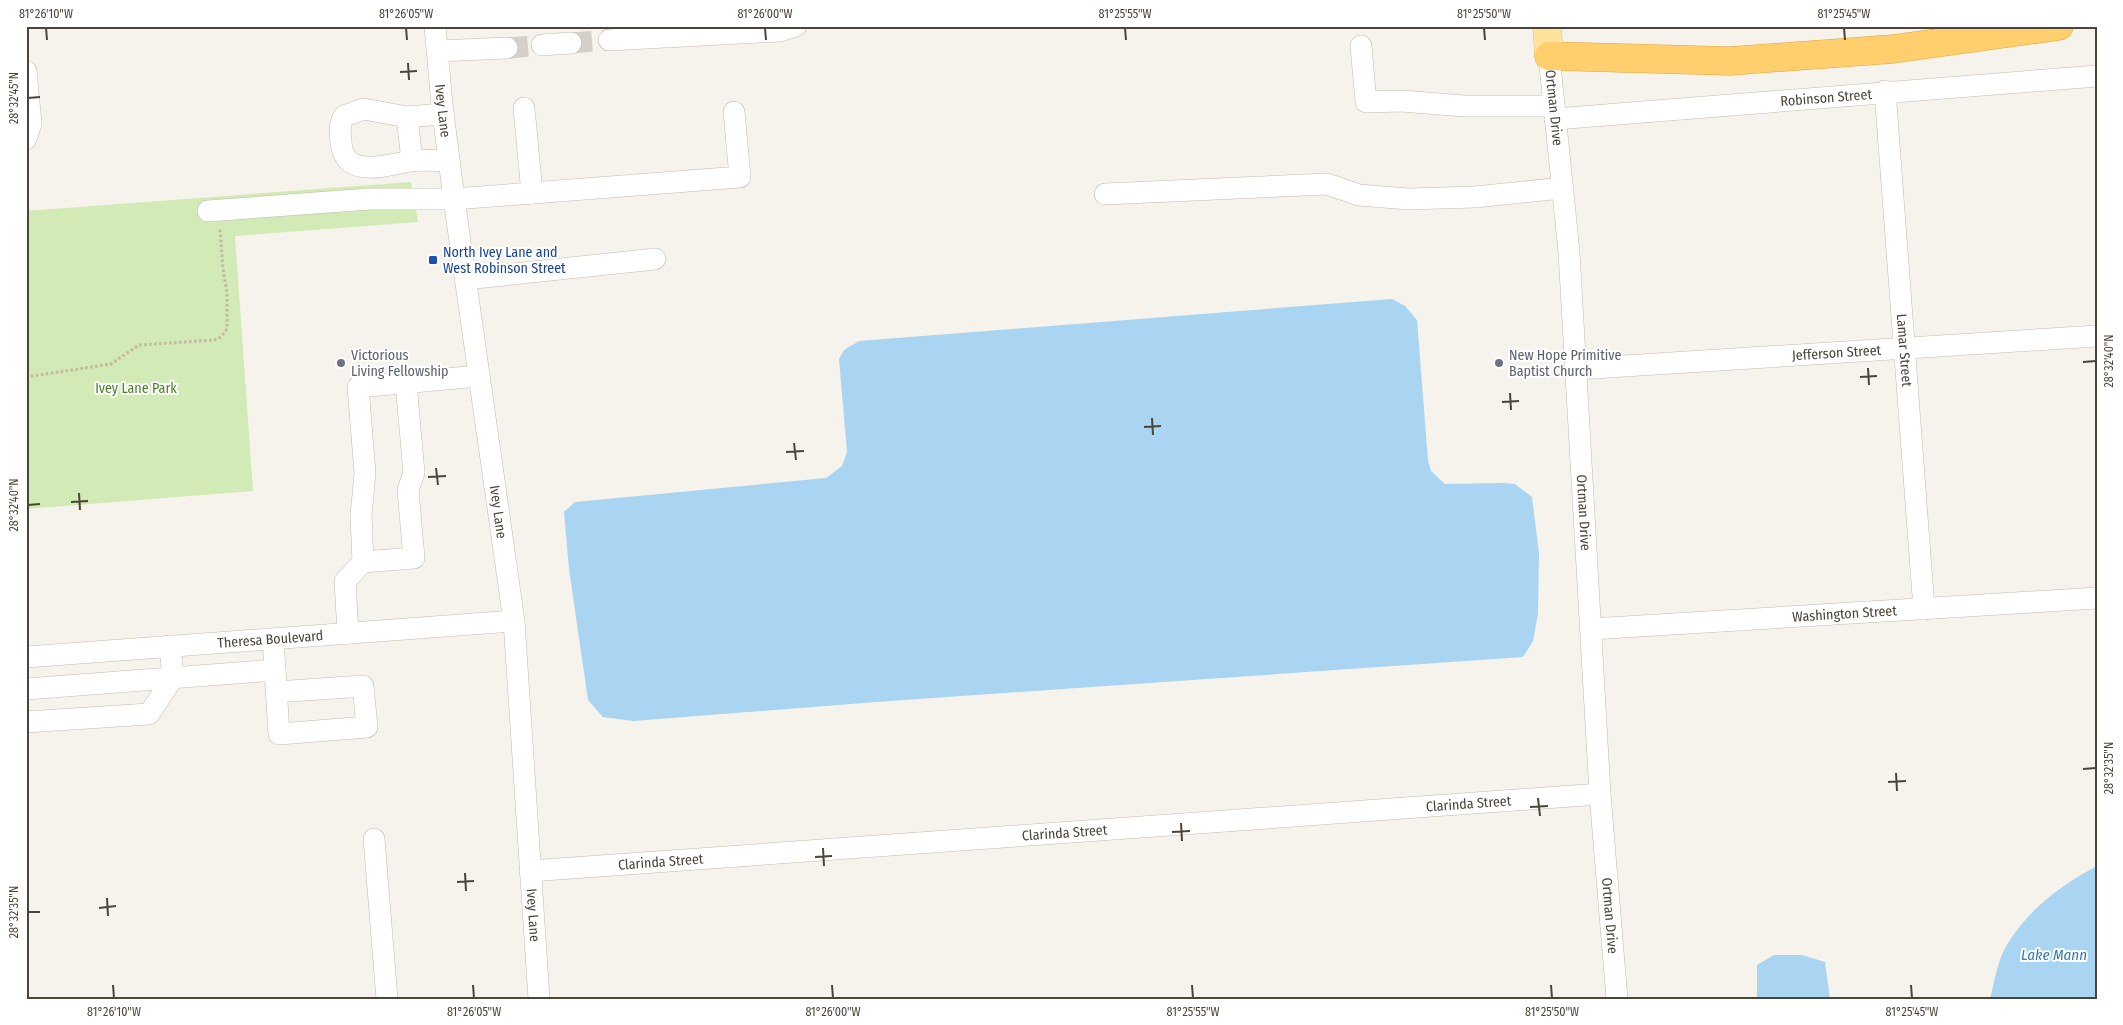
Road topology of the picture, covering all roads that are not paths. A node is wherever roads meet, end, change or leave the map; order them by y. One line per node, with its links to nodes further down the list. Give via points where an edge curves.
1 (435, 26): 10 (street, Ivey Lane)
2 (796, 26): 5 (street, via 780,31)
3 (1547, 26): 11 (main road, Ortman Drive)
4 (2059, 26): 11 (highway, via 1893,49 1730,61)
5 (609, 40)
6 (571, 43): 7 (street)
7 (542, 45)
8 (1361, 46): 17 (street, Robinson Street, via 1366,102 1402,101)
9 (507, 48): 10 (street)
10 (437, 51): 18 (street, Ivey Lane)
11 (1549, 56): 17 (street, Ortman Drive)
12 (26, 71): 20 (street, via 31,124)
13 (2097, 76): 14 (street, Robinson Street)
14 (1885, 91): 17 (street, Robinson Street); 31 (street, Lamar Street)
15 (524, 108): 24 (street)
16 (734, 112): 24 (street, via 740,177)
17 (1555, 112): 23 (street, Ortman Drive)
18 (443, 114): 19 (street); 22 (street, Ivey Lane)
19 (407, 117): 21 (street); 21 (street, via 364,109 344,116 339,124 342,150 352,163 365,168)
20 (26, 139)
21 (412, 160): 22 (street)
22 (449, 161): 26 (street, Ivey Lane)
23 (1562, 188): 25 (street, via 1475,197 1408,199 1359,195 1327,184); 32 (street, Ortman Drive)
24 (532, 193): 26 (street)
25 (1105, 194)
26 (454, 199): 27 (street, via 369,199); 29 (street, Ivey Lane)
27 (214, 219)
28 (655, 259): 29 (street)
29 (466, 279): 33 (street, Ivey Lane)
30 (2097, 336): 31 (street, Jefferson Street)
31 (1905, 348): 32 (street, Jefferson Street); 37 (street, Lamar Street)
32 (1577, 369): 39 (street, Ortman Drive)
33 (479, 376): 34 (street); 38 (street, Ivey Lane)
34 (406, 383): 35 (street, via 358,387 365,473 361,516); 35 (street, via 414,473 408,490 414,558)
35 (363, 562): 40 (street, via 345,580)
36 (2097, 598): 37 (street, Washington Street)
37 (1924, 609): 39 (street, Washington Street)
38 (514, 621): 40 (street, Theresa Boulevard); 53 (street, Ivey Lane)
39 (1591, 629): 51 (street, Ortman Drive)
40 (348, 633): 41 (street, Theresa Boulevard)
41 (273, 639): 42 (street, Theresa Boulevard); 44 (street)
42 (170, 646): 43 (street, Theresa Boulevard); 45 (street)
43 (26, 657)
44 (275, 670): 45 (street); 48 (street)
45 (173, 678): 46 (street); 49 (street, via 149,714)
46 (136, 681): 47 (street); 49 (street)
47 (26, 689)
48 (276, 692)
49 (107, 716): 50 (street)
50 (26, 722)
51 (1600, 794): 53 (street, Clarinda Street); 56 (street, Ortman Drive)
52 (374, 838): 54 (street)
53 (530, 871): 55 (street, Ivey Lane)
54 (388, 999)
55 (539, 999)
56 (1617, 999)

